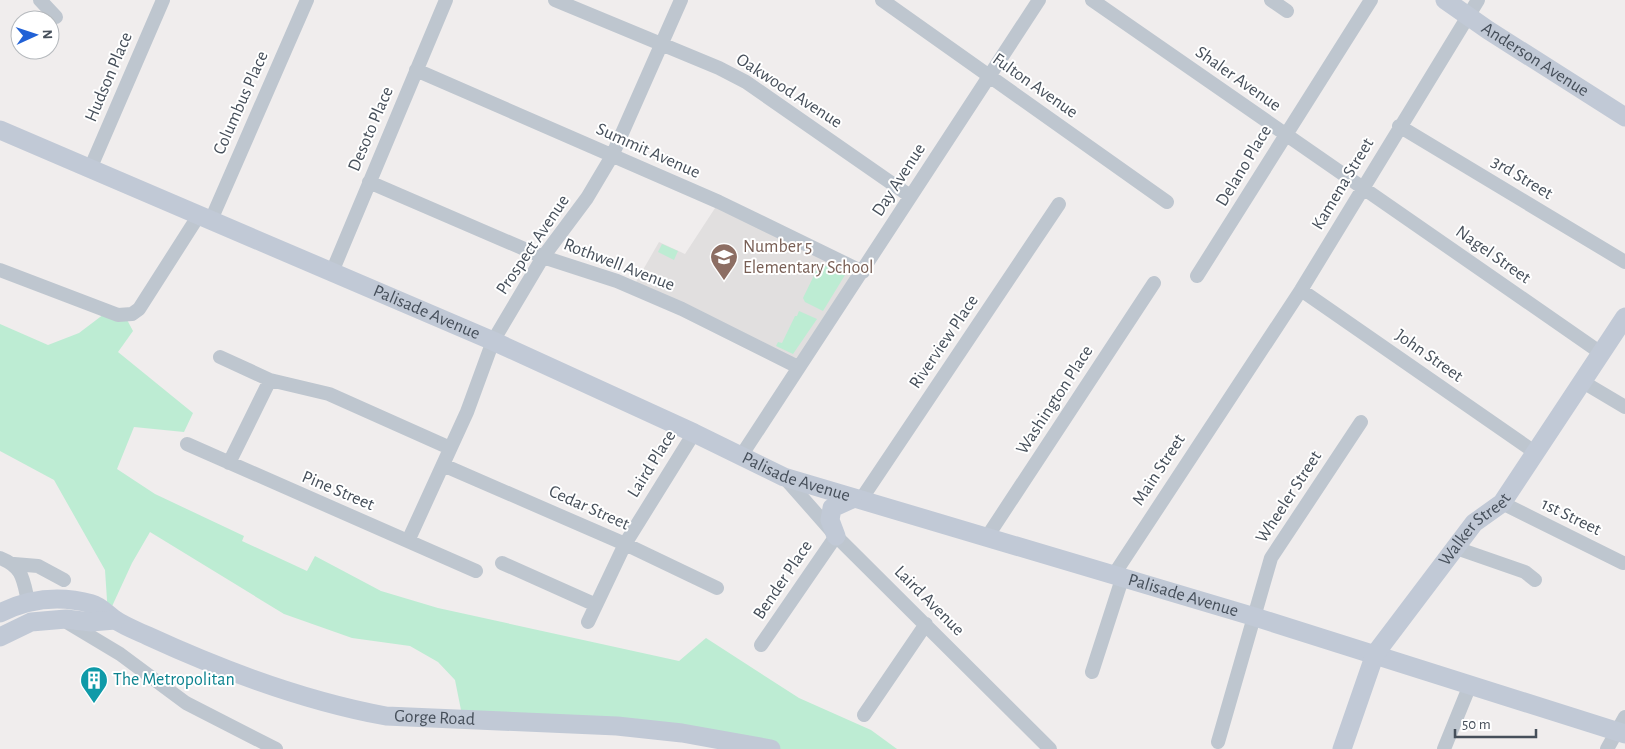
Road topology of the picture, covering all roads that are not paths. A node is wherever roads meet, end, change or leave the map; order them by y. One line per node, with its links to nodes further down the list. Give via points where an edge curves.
1 (40, 0): 14 (street)
2 (163, 0): 25 (street, Hudson Place)
3 (307, 0): 31 (street, Columbus Place)
4 (446, 0): 18 (street, Desoto Place)
5 (555, 0): 17 (street, Oakwood Avenue)
6 (681, 0): 17 (street, Prospect Avenue)
7 (882, 0): 19 (street, Fulton Avenue)
8 (1039, 0): 19 (street, Day Avenue)
9 (1092, 0): 23 (street, Shaler Avenue)
10 (1271, 0): 15 (street)
11 (1371, 0): 23 (street, Delano Place)
12 (1445, 0): 16 (main road, Anderson Avenue)
13 (1478, 0): 16 (street, Kamena Street)
14 (49, 10)
15 (1287, 11)
16 (1468, 16): 20 (main road, Anderson Avenue); 21 (street, Kamena Street)
17 (662, 46): 24 (street, Prospect Avenue); 28 (street, Oakwood Avenue, via 746,82)
18 (416, 70): 24 (street, Summit Avenue); 26 (street, Desoto Place)
19 (989, 76): 28 (street, Day Avenue); 29 (street, Fulton Avenue)
20 (1625, 117)
21 (1399, 126): 27 (street, Kamena Street); 33 (street, 3rd Street)
22 (0, 130): 25 (main road, Palisade Avenue)
23 (1285, 134): 27 (street, Shaler Avenue); 37 (street, Delano Place)
24 (612, 156): 32 (street, Prospect Avenue, via 587,198); 36 (street, Summit Avenue, via 719,202)
25 (90, 169): 31 (main road, Palisade Avenue)
26 (369, 182): 32 (street, Rothwell Avenue); 35 (street, Desoto Place)
27 (1364, 188): 39 (street, Kamena Street); 42 (street, Nagel Street)
28 (910, 196): 36 (street, Day Avenue)
29 (1167, 202)
30 (1059, 204): 58 (street, Riverview Place)
31 (205, 218): 34 (street, Columbus Place, via 132,314 118,315); 35 (main road, Palisade Avenue)
32 (543, 256): 41 (street, Prospect Avenue); 44 (street, Rothwell Avenue, via 617,281 682,309)
33 (1625, 262)
34 (0, 270)
35 (332, 272): 41 (main road, Palisade Avenue)
36 (863, 272): 44 (street, Day Avenue)
37 (1197, 276)
38 (1154, 283): 61 (street, Washington Place)
39 (1301, 290): 47 (street, Kamena Street); 53 (street, John Street)
40 (1625, 317): 42 (main road, Walker Street)
41 (493, 341): 50 (main road, Palisade Avenue); 52 (street, Prospect Avenue)
42 (1601, 353): 46 (main road, Walker Street)
43 (220, 357): 45 (street)
44 (798, 367): 54 (street, Day Avenue)
45 (270, 380): 52 (street, via 329,394); 55 (street)
46 (1583, 382): 48 (street); 53 (main road, Walker Street)
47 (1237, 386): 70 (street, Main Street)
48 (1625, 408)
49 (1361, 422): 77 (street, Wheeler Street, via 1271,558)
50 (694, 432): 54 (main road, Palisade Avenue); 63 (street, Laird Place)
51 (187, 444): 55 (street, Pine Street)
52 (450, 448): 56 (street, Prospect Avenue)
53 (1536, 453): 59 (main road, Walker Street)
54 (741, 456): 57 (main road, Palisade Avenue)
55 (229, 463): 62 (street, Pine Street)
56 (444, 464): 62 (street, Prospect Avenue); 63 (street, Cedar Street)
57 (784, 477): 58 (main road, Palisade Avenue); 60 (street, Laird Avenue)
58 (856, 500): 60 (main road, via 832,508 830,520); 61 (main road, Palisade Avenue)
59 (1502, 504): 64 (main road, Walker Street, via 1474,523); 67 (street, 1st Street)
60 (836, 536): 81 (street, Laird Avenue); 83 (street, Bender Place)
61 (987, 537): 70 (main road, Palisade Avenue)
62 (408, 541): 69 (street, Pine Street)
63 (625, 544): 73 (street, Cedar Street); 75 (street, Laird Place)
64 (1456, 548): 72 (street, via 1524,572); 84 (main road, Walker Street)
65 (0, 558): 68 (street)
66 (502, 562): 75 (street)
67 (1623, 563)
68 (14, 564): 71 (street, via 38,566); 74 (street, via 21,573)
69 (476, 570)
70 (1117, 577): 77 (main road, Palisade Avenue); 85 (street, Main Street)
71 (64, 580)
72 (1535, 580)
73 (717, 588)
74 (28, 601): 76 (main road, Gorge Road); 79 (main road, Gorge Road, via 62,598 95,604)
75 (596, 605): 80 (street, Laird Place)
76 (0, 613)
77 (1255, 617): 84 (main road, Palisade Avenue); 89 (street, Wheeler Street)
78 (62, 619): 79 (main road, Gorge Road); 82 (main road, Gorge Road, via 31,622); 90 (street, via 120,654 186,703)
79 (115, 620): 91 (main road, Gorge Road, via 260,682 355,710 412,718 617,726 721,738)
80 (588, 622)
81 (926, 624): 87 (street); 92 (street, Laird Avenue)
82 (0, 637)
83 (761, 645)
84 (1375, 654): 86 (main road, Palisade Avenue); 93 (main road, Walker Street)
85 (1092, 672)
86 (1470, 685): 88 (main road, Palisade Avenue); 94 (street)
87 (864, 715)
88 (1622, 727): 95 (street)
89 (1218, 742)
90 (276, 749)
91 (771, 749)
92 (1050, 749)
93 (1342, 749)
94 (1444, 749)
95 (1607, 749)

